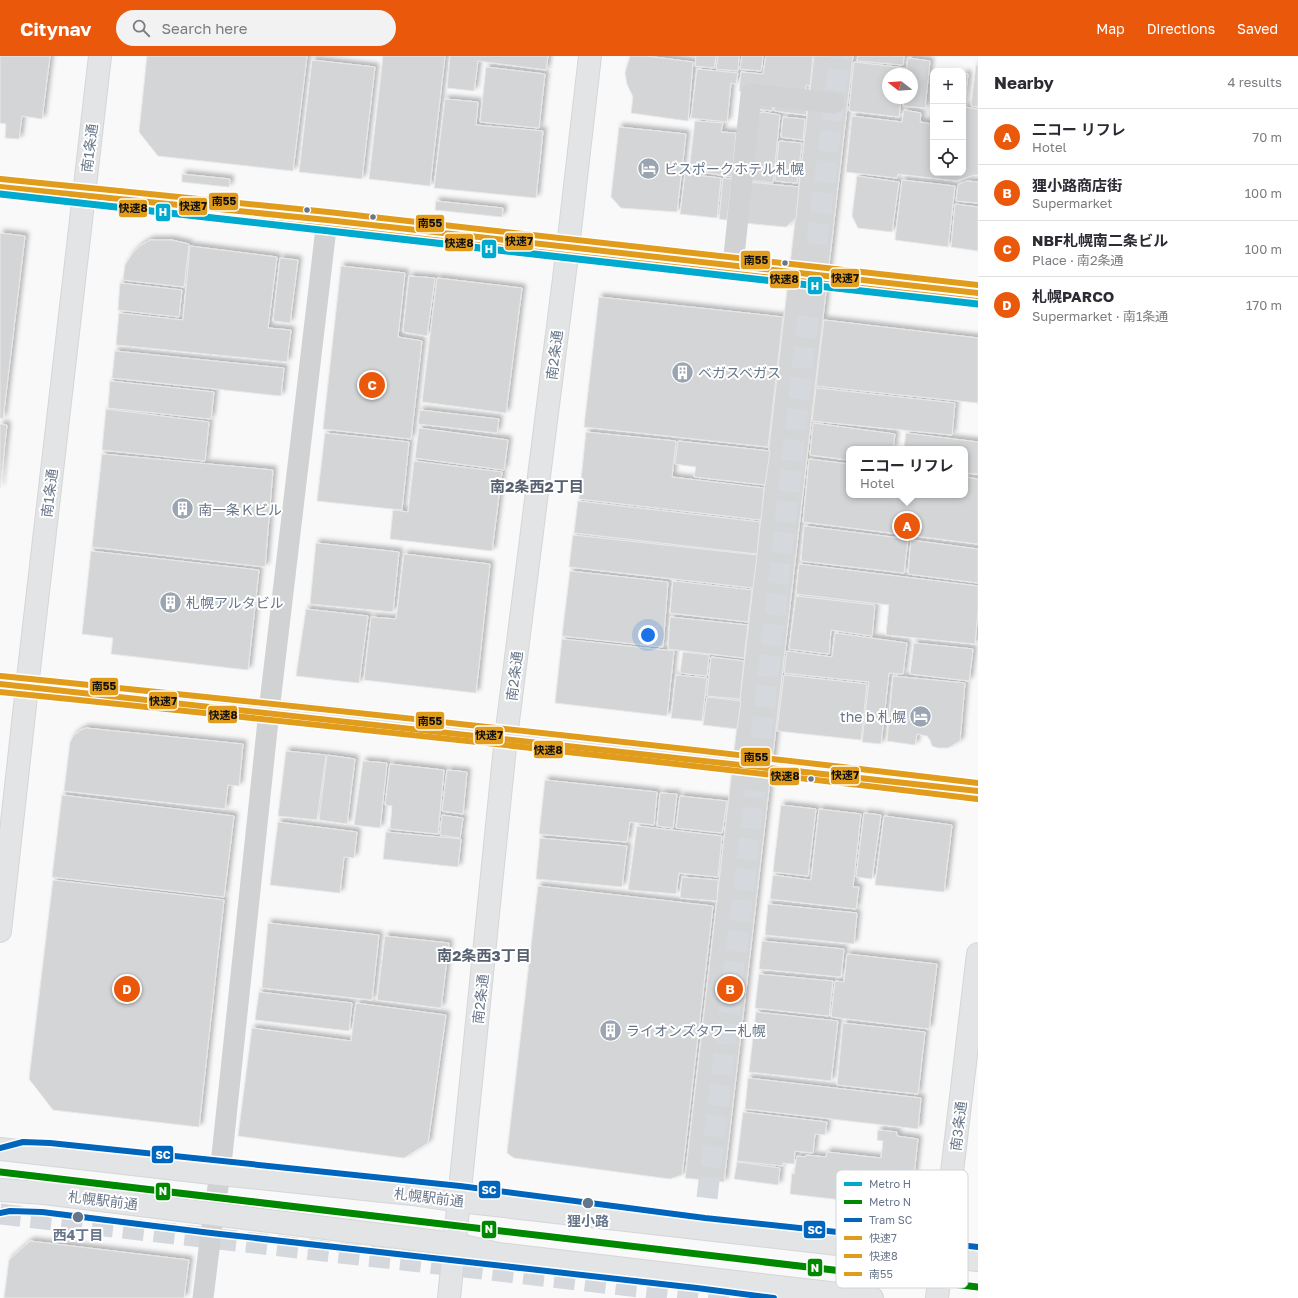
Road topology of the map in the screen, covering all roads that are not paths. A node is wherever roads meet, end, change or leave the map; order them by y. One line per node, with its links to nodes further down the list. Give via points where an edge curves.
1 (100, 56): 5 (main road, 南1条通)
2 (590, 56): 7 (main road, 南2条通)
3 (834, 103): 8 (street, via 751,94)
4 (0, 187): 5 (main road)
5 (83, 196): 6 (main road); 11 (main road, 南1条通)
6 (327, 220): 7 (main road); 12 (street)
7 (568, 247): 8 (main road); 13 (main road, 南2条通)
8 (733, 265): 9 (main road)
9 (978, 294)
10 (0, 684): 11 (main road)
11 (27, 687): 12 (main road); 15 (main road, 南1条通)
12 (269, 711): 13 (main road); 19 (street)
13 (506, 737): 14 (main road); 21 (main road, 南2条通)
14 (978, 791)
15 (0, 931)
16 (978, 954): 18 (main road, 南3条通)
17 (0, 1149): 19 (main road, 札幌駅前通)
18 (952, 1170)
19 (220, 1174): 21 (main road, 札幌駅前通); 22 (street)
20 (0, 1190): 22 (main road, 札幌駅前通)
21 (459, 1201): 23 (main road, 南2条通); 24 (main road, 札幌駅前通)
22 (214, 1214): 23 (main road, 札幌駅前通); 28 (street)
23 (454, 1244): 29 (main road, 南2条通); 30 (main road, 札幌駅前通, via 498,1254)
24 (836, 1244)
25 (968, 1259): 26 (main road, 札幌駅前通)
26 (978, 1260)
27 (938, 1288): 31 (main road, 南3条通)
28 (203, 1298)
29 (448, 1298)
30 (872, 1298)
31 (937, 1298)

